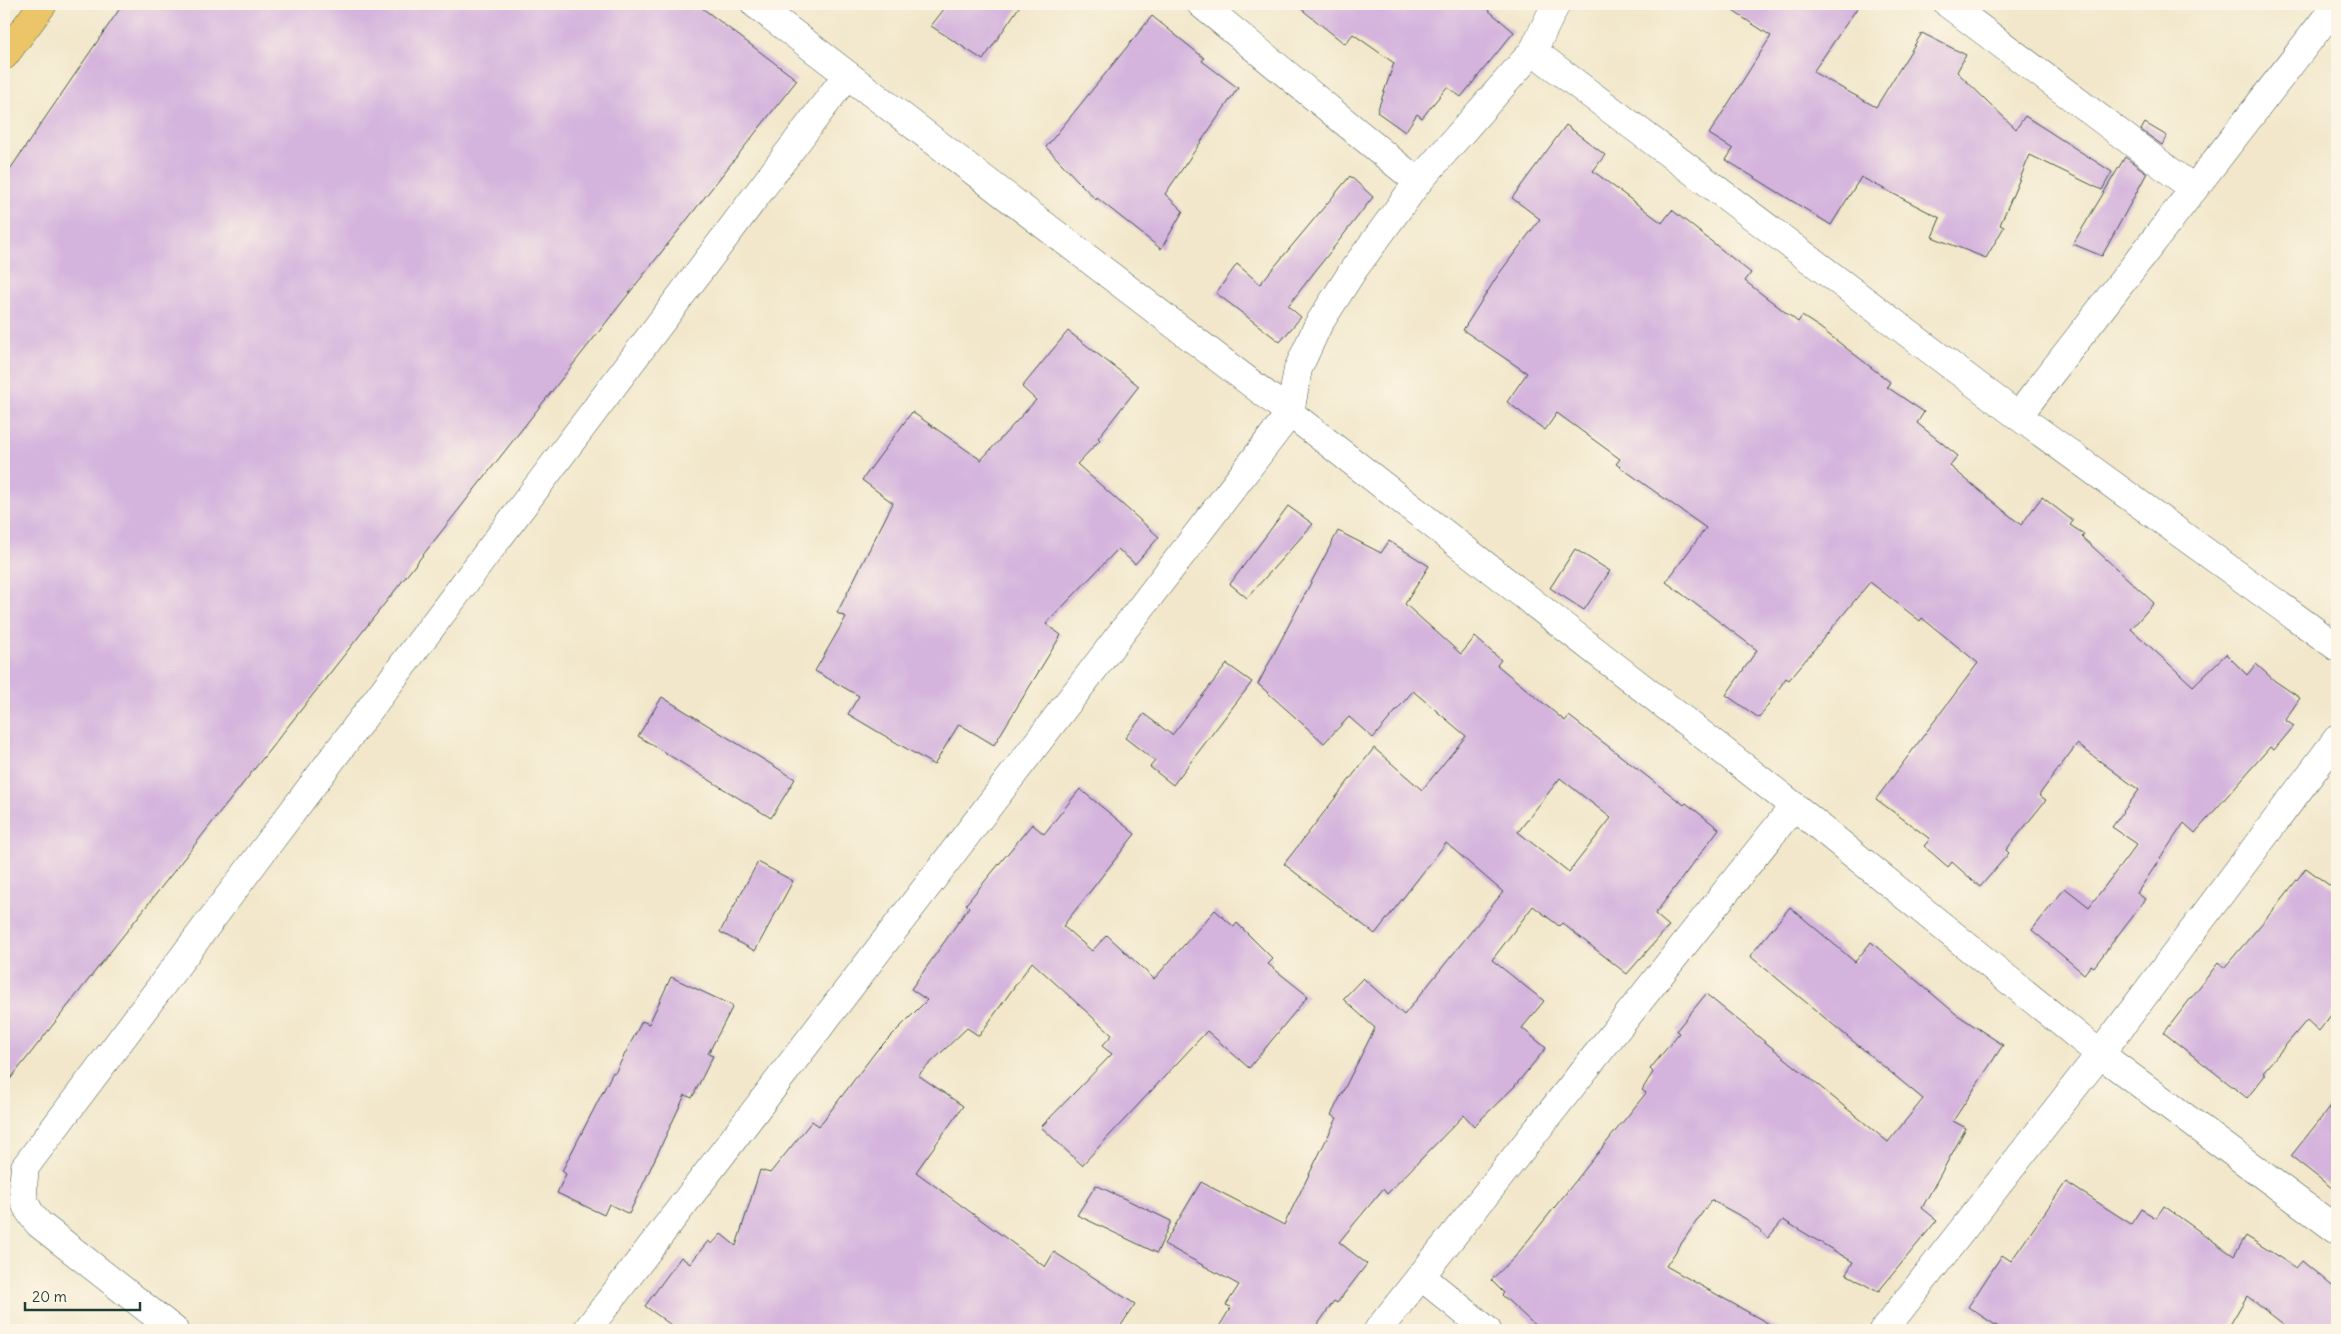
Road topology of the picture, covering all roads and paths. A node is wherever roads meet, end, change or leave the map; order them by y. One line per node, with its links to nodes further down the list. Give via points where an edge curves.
1 (43, 4): 8 (main road)
2 (755, 4): 9 (street)
3 (1201, 4): 10 (street)
4 (1556, 4): 7 (street)
5 (1948, 4): 11 (street)
6 (2337, 4): 11 (street)
7 (1533, 51): 10 (street); 13 (street)
8 (4, 56)
9 (846, 75): 12 (street); 21 (street, via 25,1167 22,1189 26,1210 39,1224)
10 (1418, 182): 12 (street, via 1354,269 1318,325 1298,369)
11 (2194, 189): 13 (street)
12 (1290, 413): 16 (street); 20 (street)
13 (2018, 416): 14 (street)
14 (2337, 647)
15 (2337, 739): 17 (street)
16 (1794, 806): 17 (street); 19 (street)
17 (2100, 1054): 18 (street); 24 (street)
18 (2337, 1230)
19 (1422, 1277): 22 (street); 23 (street)
20 (594, 1328)
21 (174, 1330)
22 (1378, 1330)
23 (1487, 1330)
24 (1884, 1330)

